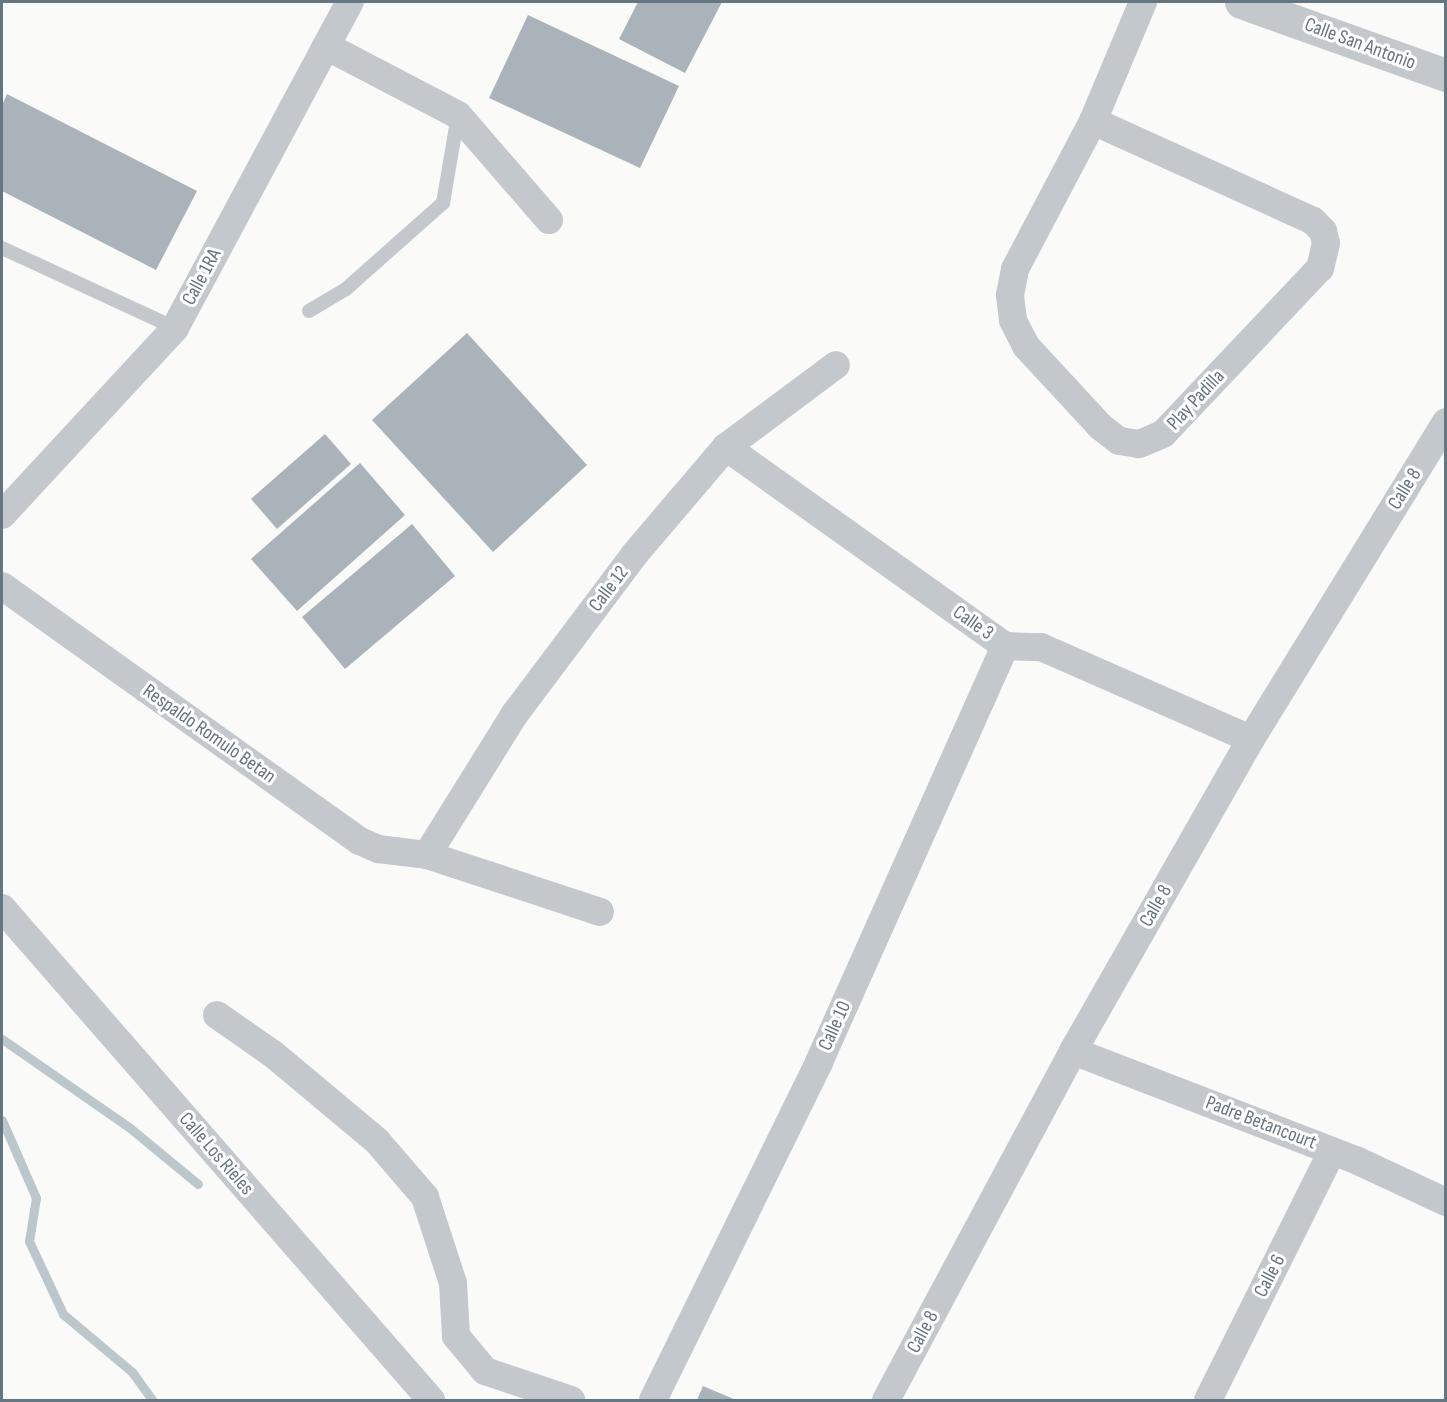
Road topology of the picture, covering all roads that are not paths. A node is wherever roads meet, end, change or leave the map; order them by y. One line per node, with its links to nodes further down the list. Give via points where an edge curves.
1 (350, 2): 4 (street, Calle 1RA)
2 (1143, 2): 7 (street, Play Padilla)
3 (1241, 2): 5 (street, Calle San Antonio)
4 (326, 46): 6 (street); 11 (street, Calle 1RA)
5 (1446, 75)
6 (458, 115): 8 (street); 10 (lane, via 443,203 346,289)
7 (1093, 121): 7 (street, Play Padilla, via 1015,269 1010,295 1012,320 1026,346 1100,426 1119,441 1138,444 1163,434 1320,268 1326,243 1323,231 1313,221)
8 (549, 220)
9 (2, 249): 11 (lane)
10 (309, 312)
11 (175, 328): 15 (street, Calle 1RA)
12 (836, 365): 14 (street, Calle 12)
13 (1446, 422): 18 (street, Calle 8)
14 (726, 447): 17 (street, Calle 3); 19 (street, Calle 12, via 634,555 514,715)
15 (2, 515)
16 (2, 586): 19 (street, Respaldo Romulo Betan, via 360,841 378,849)
17 (1005, 646): 18 (street, Calle 3, via 1041,647); 28 (street, Calle 10, via 819,1062)
18 (1251, 739): 23 (street, Calle 8)
19 (427, 855): 21 (street, Respaldo Romulo Betan)
20 (2, 908): 26 (street, Calle Los Rieles)
21 (600, 912)
22 (217, 1015): 27 (street, via 273,1054 377,1141 424,1197 453,1283 456,1336 485,1371)
23 (1073, 1052): 24 (street, Padre Betancourt); 29 (street, Calle 8)
24 (1332, 1151): 25 (street, Padre Betancourt); 30 (street, Calle 6)
25 (1446, 1202)
26 (431, 1401)
27 (571, 1401)
28 (653, 1401)
29 (886, 1401)
30 (1208, 1401)

